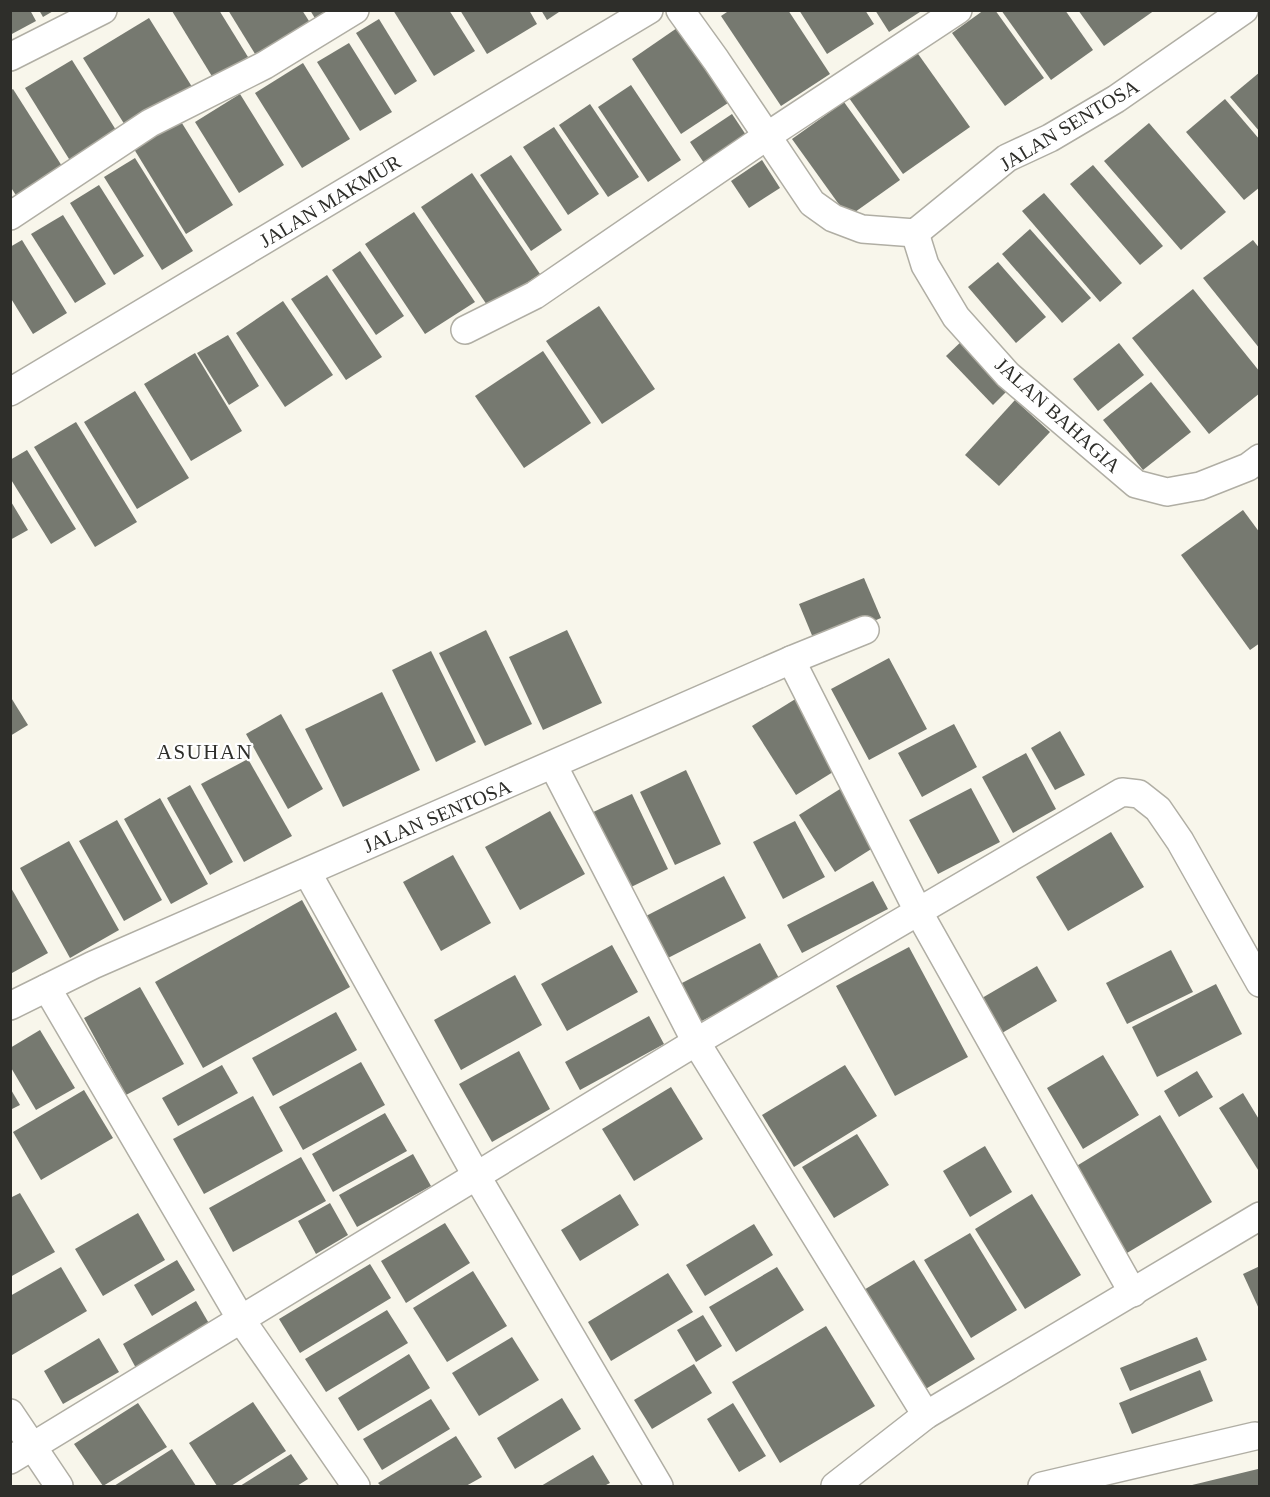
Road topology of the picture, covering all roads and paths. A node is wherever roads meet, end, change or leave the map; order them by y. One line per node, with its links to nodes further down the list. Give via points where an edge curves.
1 (103, 10): 7 (street)
2 (355, 10): 9 (street, via 265,65 150,123)
3 (649, 10): 12 (street, JALAN MAKMUR)
4 (680, 10): 8 (street)
5 (958, 10): 8 (street)
6 (1244, 10): 10 (street, JALAN SENTOSA, via 1116,99 1007,158)
7 (10, 57)
8 (767, 136): 10 (street, via 812,203 833,218 862,229); 11 (street, via 535,295)
9 (10, 216)
10 (915, 233): 13 (street, JALAN BAHAGIA, via 926,266 956,317 1008,375 1136,484 1167,492 1200,486 1248,467)
11 (465, 330)
12 (10, 392)
13 (1260, 458)
14 (865, 630): 15 (street, JALAN SENTOSA)
15 (791, 660): 16 (street, JALAN SENTOSA); 18 (street)
16 (554, 765): 17 (street, JALAN SENTOSA); 22 (street)
17 (307, 872): 20 (street, JALAN SENTOSA); 23 (street)
18 (918, 910): 19 (street, via 1122,792 1139,794 1158,809 1180,841); 22 (street); 25 (street)
19 (1260, 983)
20 (47, 988): 21 (street, JALAN SENTOSA); 26 (street)
21 (10, 1006)
22 (696, 1042): 23 (street); 28 (street)
23 (476, 1175): 26 (street); 33 (street)
24 (1260, 1216): 25 (street)
25 (1133, 1293): 28 (street)
26 (242, 1321): 30 (street); 32 (street)
27 (10, 1413): 30 (street)
28 (927, 1415): 34 (street)
29 (1255, 1436): 35 (street)
30 (21, 1454): 31 (street)
31 (59, 1486)
32 (356, 1486)
33 (659, 1486)
34 (835, 1486)
35 (1042, 1486)

